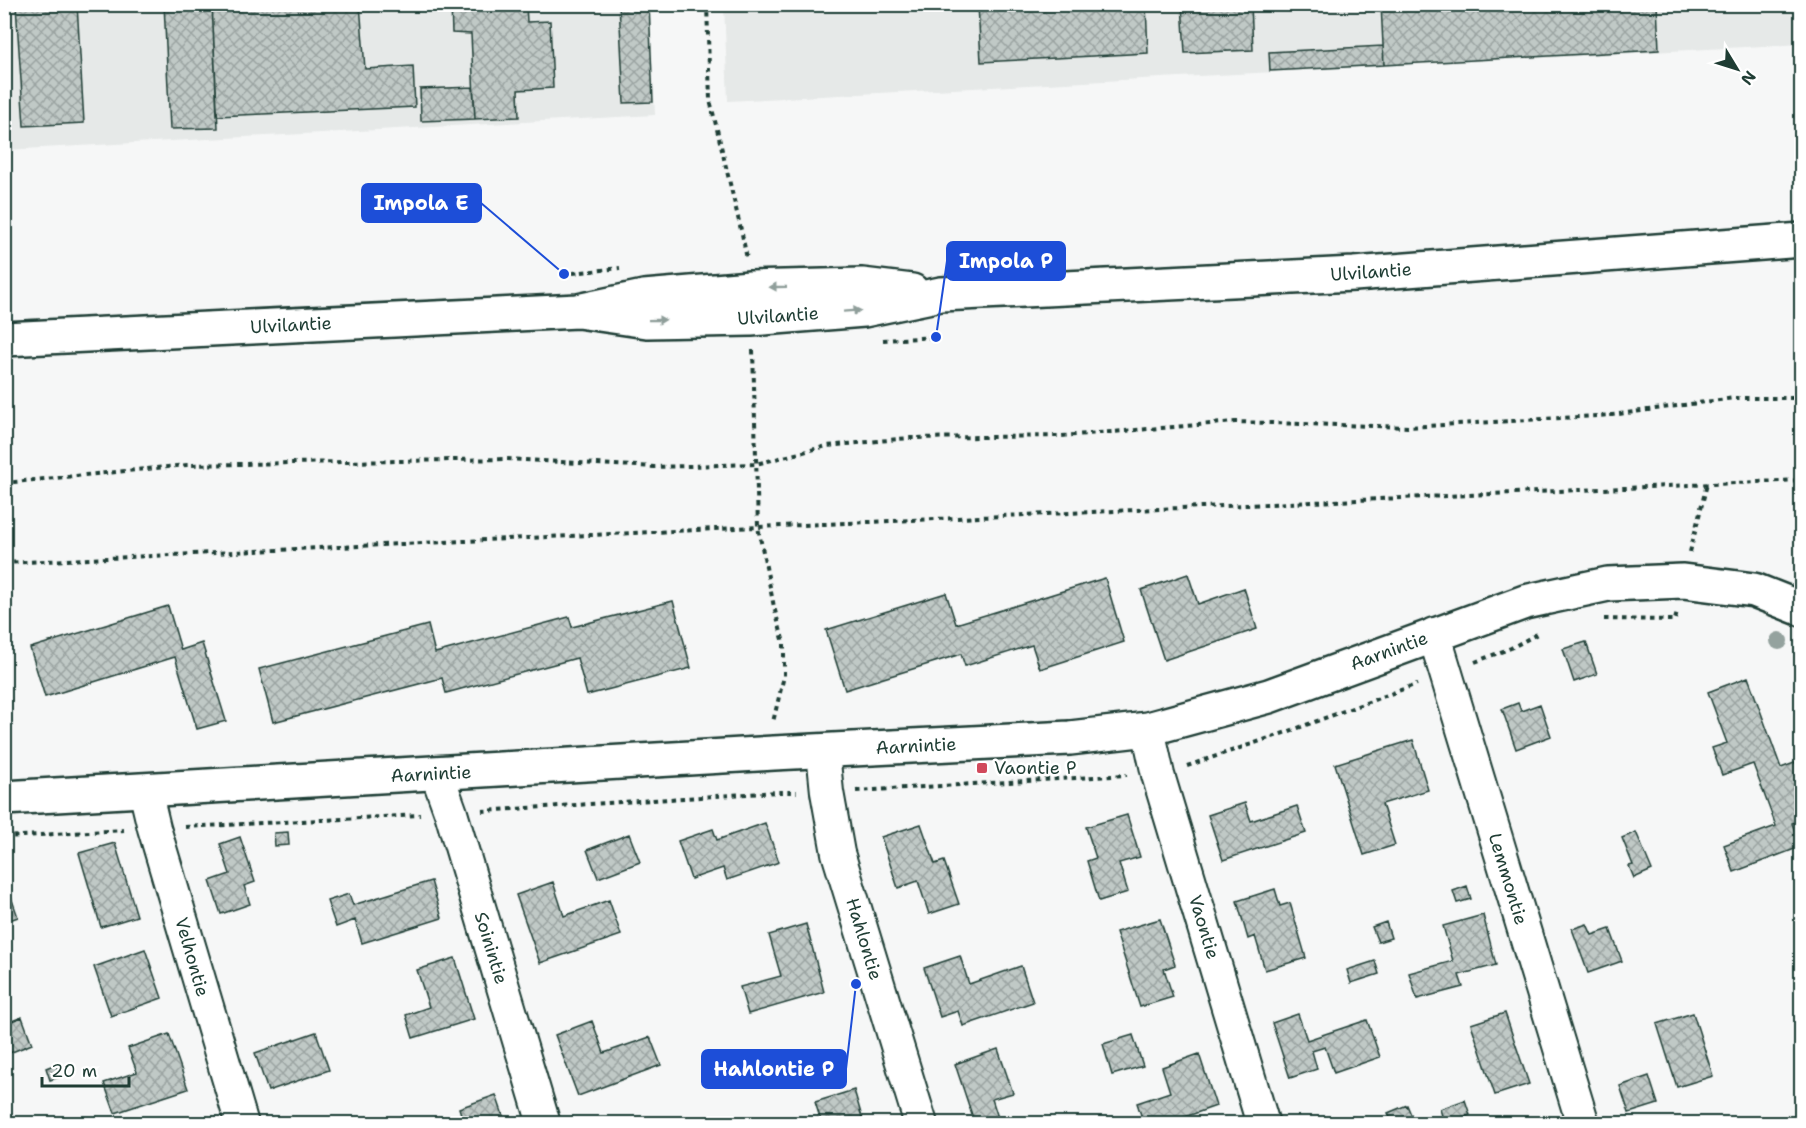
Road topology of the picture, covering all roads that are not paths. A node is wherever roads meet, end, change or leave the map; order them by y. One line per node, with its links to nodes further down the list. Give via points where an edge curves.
1 (1802, 240): 2 (street, Ulvilantie, via 1354,274 941,294 864,310 751,303 648,321 578,311)
2 (4, 339)
3 (1802, 609): 4 (street, Aarnintie, via 1754,590 1683,580 1608,584 1525,602)
4 (1434, 634): 5 (street, Aarnintie, via 1269,696); 14 (street, Lemmontie)
5 (1149, 729): 6 (street, Aarnintie, via 1070,738); 13 (street, Vaontie, via 1158,775)
6 (823, 752): 7 (street, Aarnintie); 12 (street, Hahlontie, via 838,853)
7 (437, 774): 8 (street, Aarnintie); 11 (street, Soinintie)
8 (145, 790): 9 (street, Aarnintie); 10 (street, Velhontie)
9 (4, 798)
10 (242, 1124)
11 (544, 1124)
12 (921, 1124)
13 (1263, 1124)
14 (1583, 1124)

